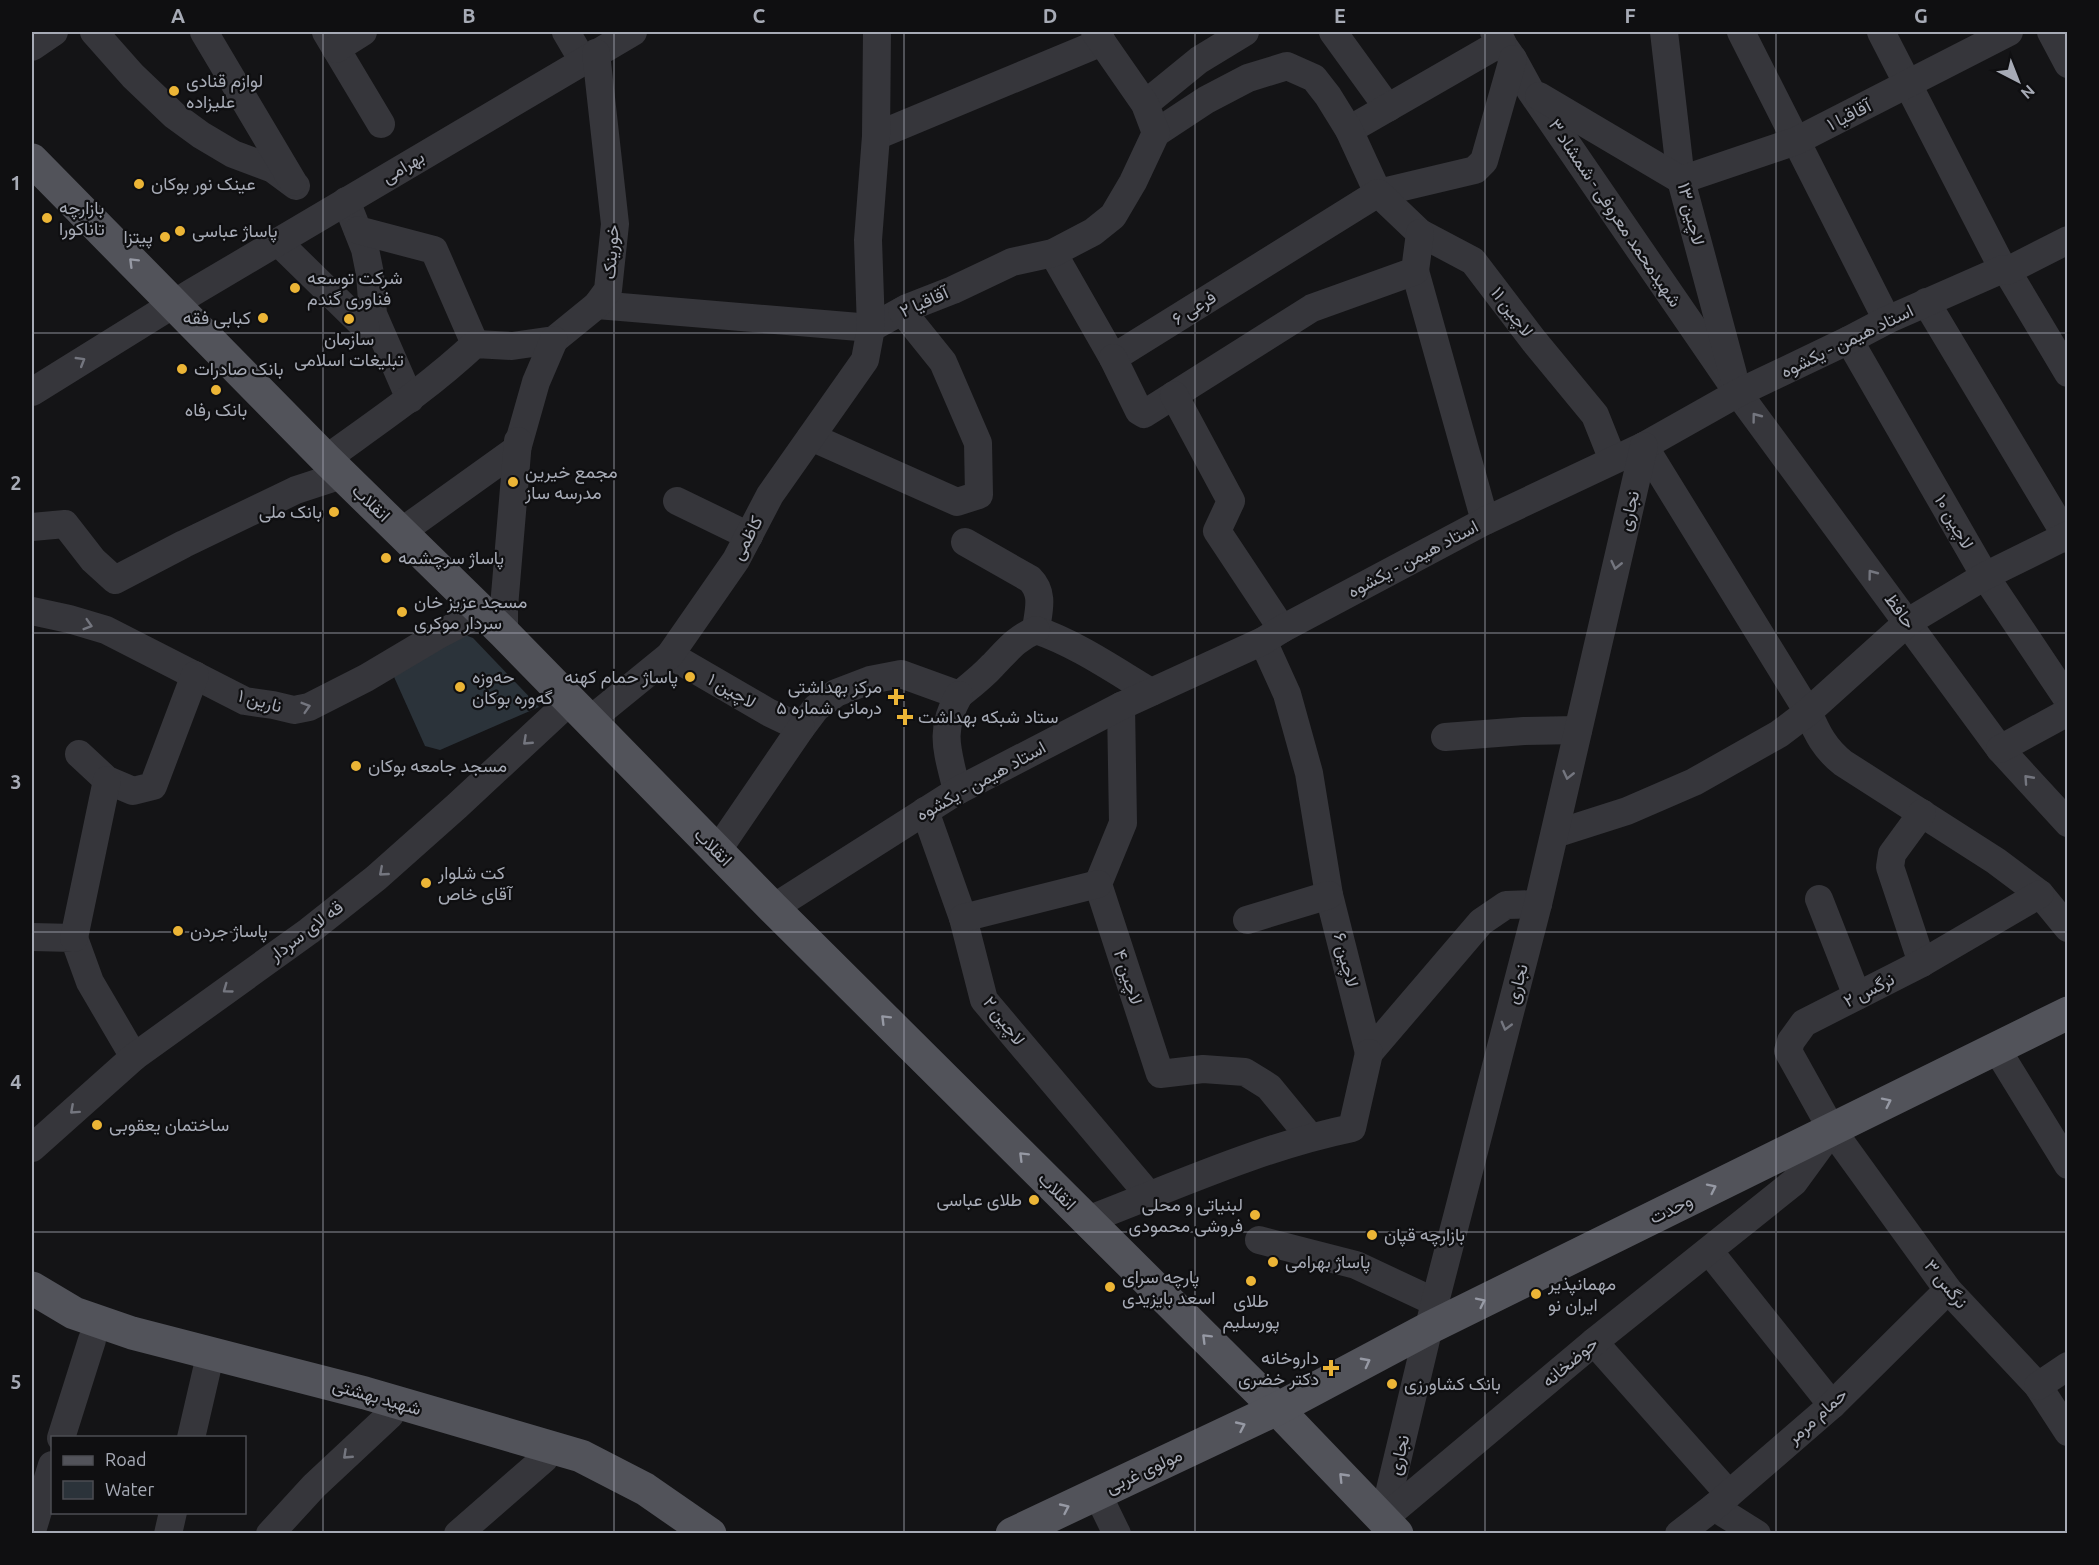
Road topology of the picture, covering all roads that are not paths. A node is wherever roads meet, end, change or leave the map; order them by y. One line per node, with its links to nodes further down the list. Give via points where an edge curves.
1 (54, 32): 18 (street)
2 (94, 32): 32 (street, via 175,116 233,154 273,169)
3 (204, 32): 32 (street)
4 (363, 32): 16 (street)
5 (566, 32): 19 (street)
6 (633, 32): 19 (street, بهرامی)
7 (877, 32): 28 (street, کاظمی)
8 (1245, 32): 23 (street, via 1199,60)
9 (1333, 32): 24 (street)
10 (1664, 32): 31 (street, لاچین ۱۳)
11 (1741, 32): 29 (street)
12 (1881, 32): 21 (street)
13 (2009, 32): 21 (street, آقاقیا ۱)
14 (2051, 32): 20 (street)
15 (1098, 37): 23 (street); 28 (street)
16 (331, 40): 25 (street)
17 (1503, 44): 22 (street, شهیدمحمد معروفی - شمشاد ۳); 24 (street); 33 (street, فرعی ۶, via 1484,161 1475,170)
18 (32, 47)
19 (590, 57): 34 (street, بهرامی); 45 (street, خورینک, via 615,224 608,290)
20 (2067, 64)
21 (1908, 85): 29 (street, آقاقیا ۱); 41 (street)
22 (1530, 90): 31 (street); 56 (street, شهیدمحمد معروفی - شمشاد ۳)
23 (1145, 104): 27 (street)
24 (1388, 108): 26 (street)
25 (381, 124)
26 (1349, 130): 27 (street, via 1314,78 1287,66 1248,78); 33 (street)
27 (1156, 132): 40 (street, آقاقیا ۲, via 1113,216 1093,232)
28 (876, 136): 49 (street, کاظمی, via 868,240)
29 (1797, 141): 31 (street, آقاقیا ۱); 47 (street)
30 (32, 160): 44 (main road, انقلاب, one-way to 30)
31 (1681, 180): 56 (street, لاچین ۱۳)
32 (296, 186): 35 (street)
33 (1378, 193): 37 (street, لاچین ۱۱); 53 (street, فرعی ۶)
34 (346, 201): 35 (street, بهرامی); 36 (street)
35 (316, 220): 39 (street, بهرامی)
36 (358, 230): 52 (street, via 434,250); 58 (street, via 370,274 373,314)
37 (1420, 233): 42 (street); 62 (street, لاچین ۱۱, via 1473,261 1595,415)
38 (2067, 240): 41 (street, استاد هیمن - یکشوه)
39 (278, 242): 44 (street, بهرامی); 48 (street)
40 (1053, 253): 46 (street, آقاقیا ۲, via 1012,262); 53 (street)
41 (2005, 270): 43 (street, استاد هیمن - یکشوه); 54 (street)
42 (1415, 271): 57 (street, via 1312,308); 65 (street)
43 (1926, 302): 47 (street, استاد هیمن - یکشوه); 69 (street)
44 (174, 304): 55 (street, بهرامی, one-way to 44); 63 (main road, انقلاب)
45 (597, 305): 49 (street); 50 (street, خورینک)
46 (902, 311): 49 (street, آقاقیا ۲); 59 (street, via 943,362 978,443 978,495 957,502)
47 (1887, 320): 51 (street, استاد هیمن - یکشوه)
48 (366, 328)
49 (871, 328): 59 (street, کاظمی, via 866,360)
50 (554, 340): 52 (street, via 512,346); 60 (street)
51 (1849, 340): 56 (street, استاد هیمن - یکشوه); 71 (street, لاچین ۱۰)
52 (475, 344): 58 (street)
53 (1113, 358): 57 (street, via 1139,411 1144,414)
54 (2067, 373)
55 (32, 392)
56 (1738, 393): 61 (street, استاد هیمن - یکشوه); 74 (street, حافظ, one-way to 56)
57 (1174, 395): 76 (street, لاچین ۶, via 1232,501 1217,531)
58 (410, 399): 63 (street)
59 (811, 438): 68 (street, کاظمی, via 770,495)
60 (518, 441): 67 (street, via 517,449); 73 (street, via 504,607)
61 (1644, 446): 62 (street, استاد هیمن - یکشوه); 84 (street); 87 (street, نجاری, one-way to 87)
62 (1613, 460): 65 (street, استاد هیمن - یکشوه)
63 (334, 467): 66 (street, via 296,490 115,580 93,560 65,524); 67 (main road, انقلاب)
64 (676, 501): 68 (street)
65 (1485, 521): 76 (street, استاد هیمن - یکشوه)
66 (32, 527)
67 (401, 532): 73 (main road, انقلاب)
68 (749, 536): 77 (street, کاظمی)
69 (2067, 537): 71 (street)
70 (965, 543): 75 (street, via 1036,585 1041,597)
71 (1985, 576): 74 (street); 81 (street, لاچین ۱۰)
72 (32, 611): 78 (street, نارین ۱, one-way to 78, via 106,630)
73 (493, 622): 78 (street, نارین ۱, one-way to 73, via 245,701 294,711 366,678 440,633); 83 (main road, انقلاب)
74 (1908, 622): 84 (street); 89 (street, حافظ)
75 (1036, 630): 79 (street, via 1074,646); 80 (street, via 1010,645 991,668)
76 (1273, 635): 79 (street, استاد هیمن - یکشوه); 100 (street, لاچین ۶, via 1309,773)
77 (670, 655): 83 (street, کاظمی); 86 (street, لاچین ۱)
78 (195, 675): 91 (street, via 153,786 133,791)
79 (1151, 693): 82 (street, استاد هیمن - یکشوه)
80 (959, 695): 86 (street, via 901,674 870,680 836,693 816,708); 92 (street, via 946,728)
81 (2067, 700)
82 (1121, 706): 92 (street, استاد هیمن - یکشوه); 98 (street, via 1123,823)
83 (579, 711): 97 (main road, انقلاب); 114 (street, قه لای سردار, one-way to 114, via 458,806 376,879)
84 (1808, 712): 94 (street, via 1831,754); 96 (street, via 1779,734 1694,782 1627,811)
85 (2067, 712): 89 (street)
86 (801, 728): 97 (street)
87 (1578, 730): 88 (street); 96 (street, نجاری, one-way to 96)
88 (1445, 737)
89 (2000, 749): 95 (street, حافظ, one-way to 89)
90 (79, 754): 91 (street)
91 (107, 780): 108 (street)
92 (957, 791): 93 (street, استاد هیمن - یکشوه)
93 (925, 811): 103 (street, استاد هیمن - یکشوه); 104 (street, لاچین ۲)
94 (1922, 813): 99 (street); 109 (street, via 1892,854 1890,867)
95 (2067, 823)
96 (1554, 834): 102 (street, نجاری)
97 (717, 850): 103 (main road, انقلاب)
98 (1098, 884): 104 (street); 116 (street, لاچین ۴, via 1160,1074 1203,1069 1245,1072 1269,1087)
99 (2040, 894): 106 (street); 109 (street, نرگس ۲)
100 (1329, 895): 105 (street); 113 (street, لاچین ۶)
101 (1819, 899): 110 (street)
102 (1538, 904): 113 (street, via 1506,905 1480,922); 126 (street, نجاری, one-way to 126)
103 (773, 908): 120 (main road, انقلاب, one-way to 103)
104 (963, 918): 119 (street, لاچین ۲, via 984,1000)
105 (1247, 920)
106 (2067, 928)
107 (32, 937): 108 (street)
108 (74, 938): 114 (street, via 90,982)
109 (1922, 963): 110 (street, نرگس ۲)
110 (1857, 996): 115 (street, نرگس ۲, via 1804,1023 1788,1051)
111 (2067, 1013): 112 (main road, وحدت)
112 (1996, 1048): 115 (main road, وحدت, one-way to 112); 118 (street)
113 (1369, 1053): 116 (street, via 1352,1128)
114 (134, 1057): 117 (street, قه لای سردار, one-way to 117)
115 (1832, 1130): 122 (street, حوضخانه, via 1794,1182); 124 (street, نرگس ۳); 126 (main road, وحدت, one-way to 115)
116 (1310, 1137): 119 (street)
117 (32, 1148)
118 (2067, 1165)
119 (1148, 1194): 120 (street)
120 (1088, 1220): 133 (main road, انقلاب, one-way to 120)
121 (1259, 1240): 126 (street, via 1356,1265)
122 (1708, 1251): 128 (street, حوضخانه); 132 (street)
123 (32, 1288): 149 (main road, شهید بهشتی, via 74,1313 132,1333 365,1393 581,1456 645,1489)
124 (1948, 1290): 131 (street, نرگس ۳); 132 (street, حمام مرمر)
125 (32, 1314): 127 (main road, شهید بهشتی)
126 (1432, 1315): 133 (main road, وحدت, one-way to 126); 143 (street, نجاری)
127 (92, 1340): 130 (main road, شهید بهشتی); 136 (street)
128 (1593, 1342): 141 (street); 143 (street, حوضخانه)
129 (2067, 1366): 131 (street)
130 (207, 1369): 134 (main road, شهید بهشتی); 137 (street)
131 (2038, 1386): 135 (street, نرگس ۳)
132 (1832, 1405): 141 (street, حمام مرمر)
133 (1277, 1409): 140 (main road, مولوی غربی, one-way to 133); 143 (main road, انقلاب, one-way to 133)
134 (390, 1415): 138 (main road, شهید بهشتی); 146 (street, one-way to 146)
135 (2067, 1432)
136 (61, 1436)
137 (191, 1436)
138 (544, 1459): 147 (street); 148 (main road, شهید بهشتی, via 626,1494)
139 (51, 1468): 144 (street)
140 (1097, 1493): 150 (main road, مولوی غربی, one-way to 140); 151 (street)
141 (1721, 1500): 152 (street, حمام مرمر); 153 (street)
142 (173, 1514): 145 (street)
143 (1390, 1526)
144 (32, 1531)
145 (168, 1533)
146 (270, 1533)
147 (458, 1533)
148 (684, 1533)
149 (710, 1533)
150 (1012, 1533)
151 (1117, 1533)
152 (1679, 1533)
153 (1757, 1533)

